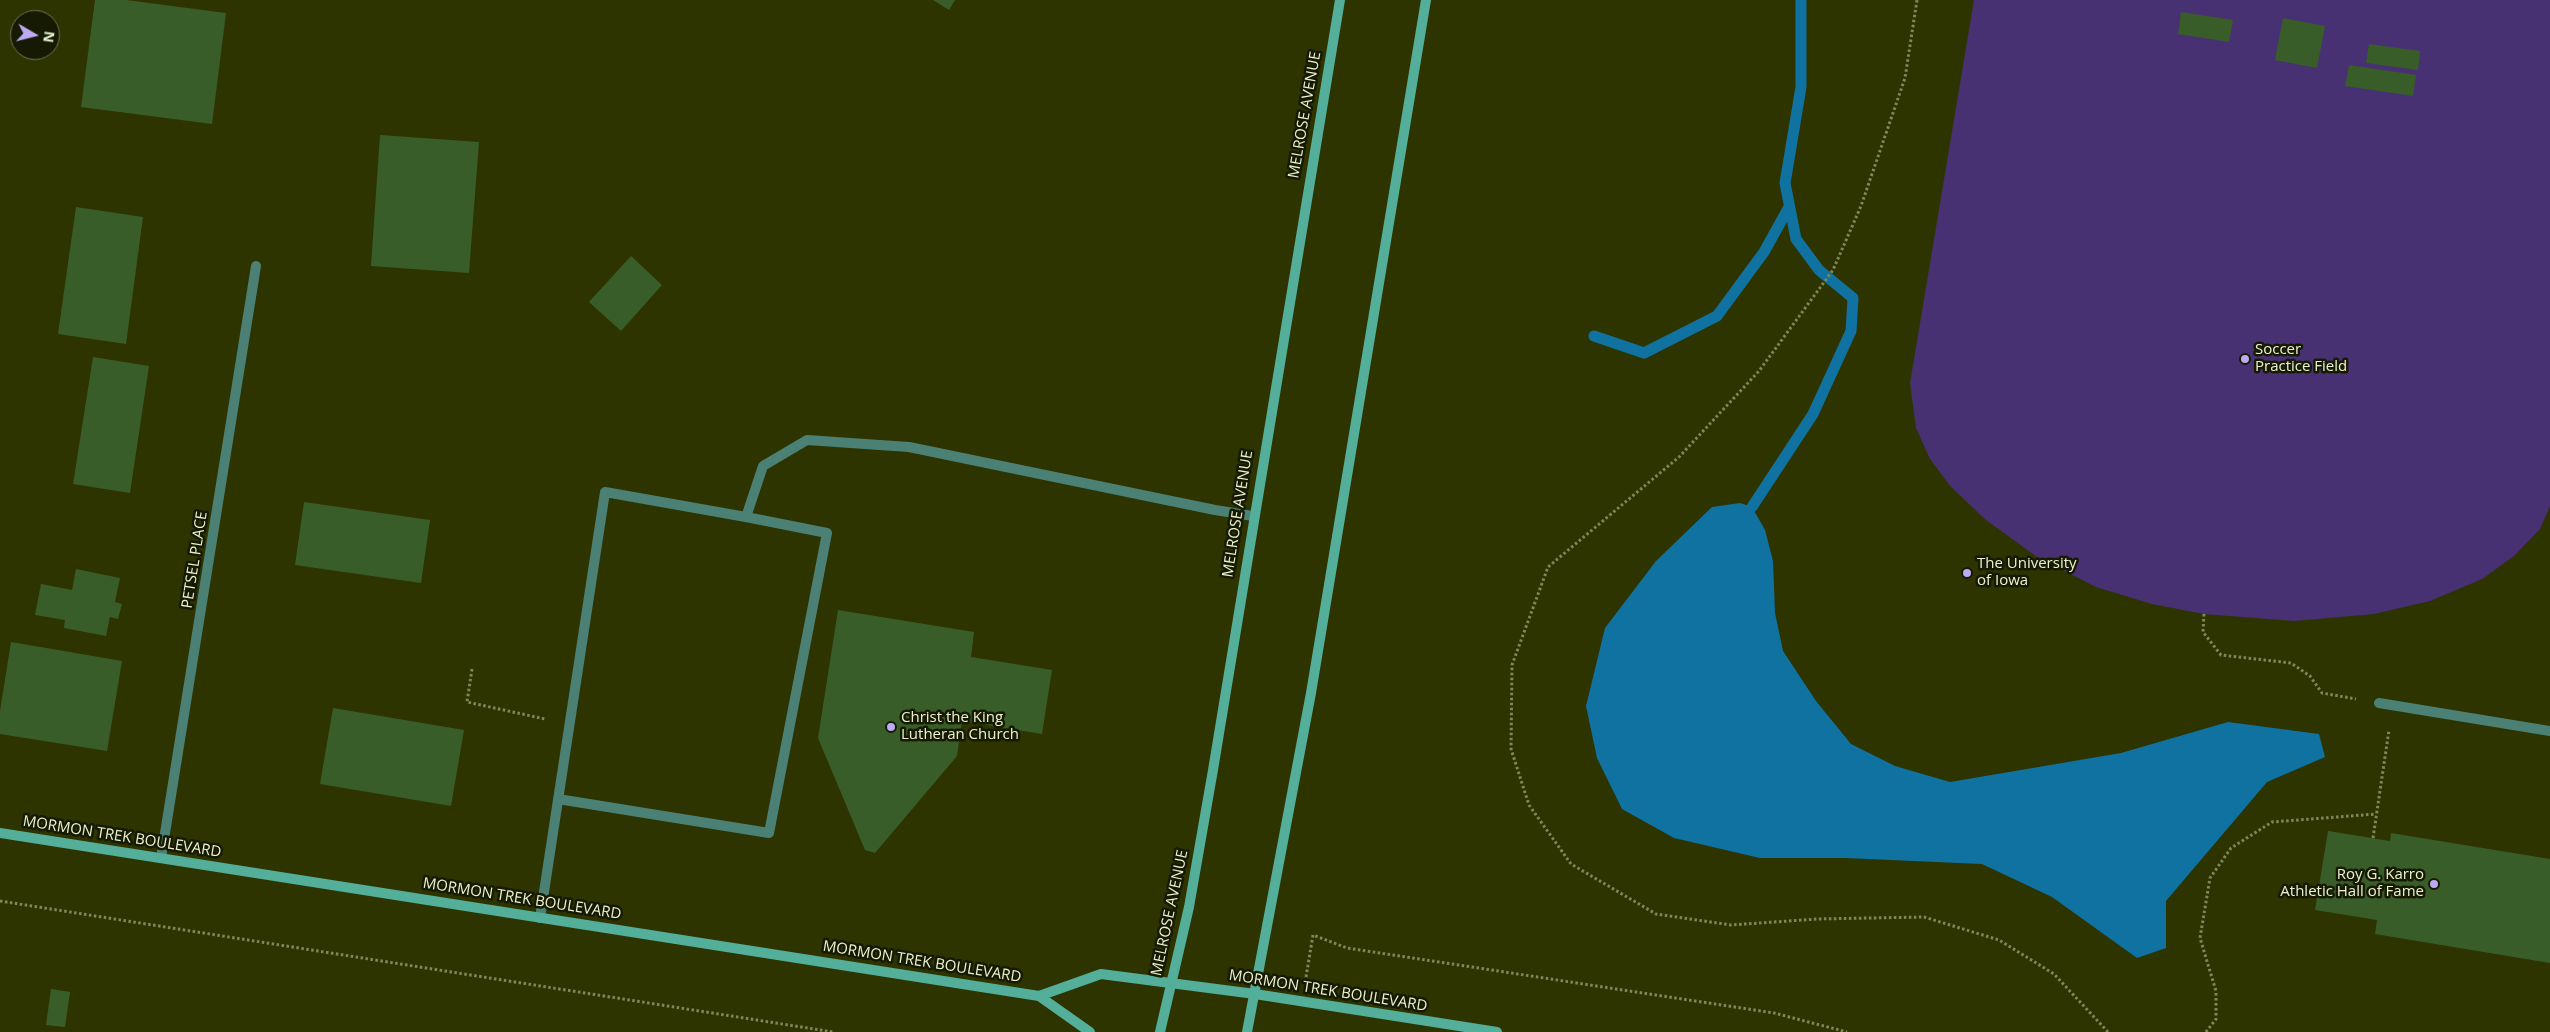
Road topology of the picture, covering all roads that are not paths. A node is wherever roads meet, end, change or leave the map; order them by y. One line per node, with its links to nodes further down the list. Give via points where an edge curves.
1 (1340, 0): 4 (main road, MELROSE AVENUE)
2 (1426, 0): 13 (main road, via 1310,693)
3 (256, 266): 10 (street, PETSEL PLACE)
4 (1253, 516): 5 (street, via 909,447 807,440 763,466); 12 (main road, MELROSE AVENUE, via 1210,789 1189,907)
5 (746, 517): 8 (street, via 605,492); 8 (street, via 828,533 769,832)
6 (2379, 703): 7 (street)
7 (2550, 731)
8 (558, 799): 11 (street)
9 (0, 833): 10 (main road, MORMON TREK BOULEVARD)
10 (161, 858): 11 (main road, MORMON TREK BOULEVARD)
11 (540, 918): 14 (main road, MORMON TREK BOULEVARD)
12 (1171, 982): 13 (main road, MORMON TREK BOULEVARD); 14 (main road, MORMON TREK BOULEVARD, via 1101,974); 16 (main road, MELROSE AVENUE)
13 (1255, 994): 17 (main road); 18 (main road, MORMON TREK BOULEVARD)
14 (1039, 996): 15 (main road, MORMON TREK BOULEVARD)
15 (1090, 1032)
16 (1160, 1032)
17 (1247, 1032)
18 (1497, 1032)

